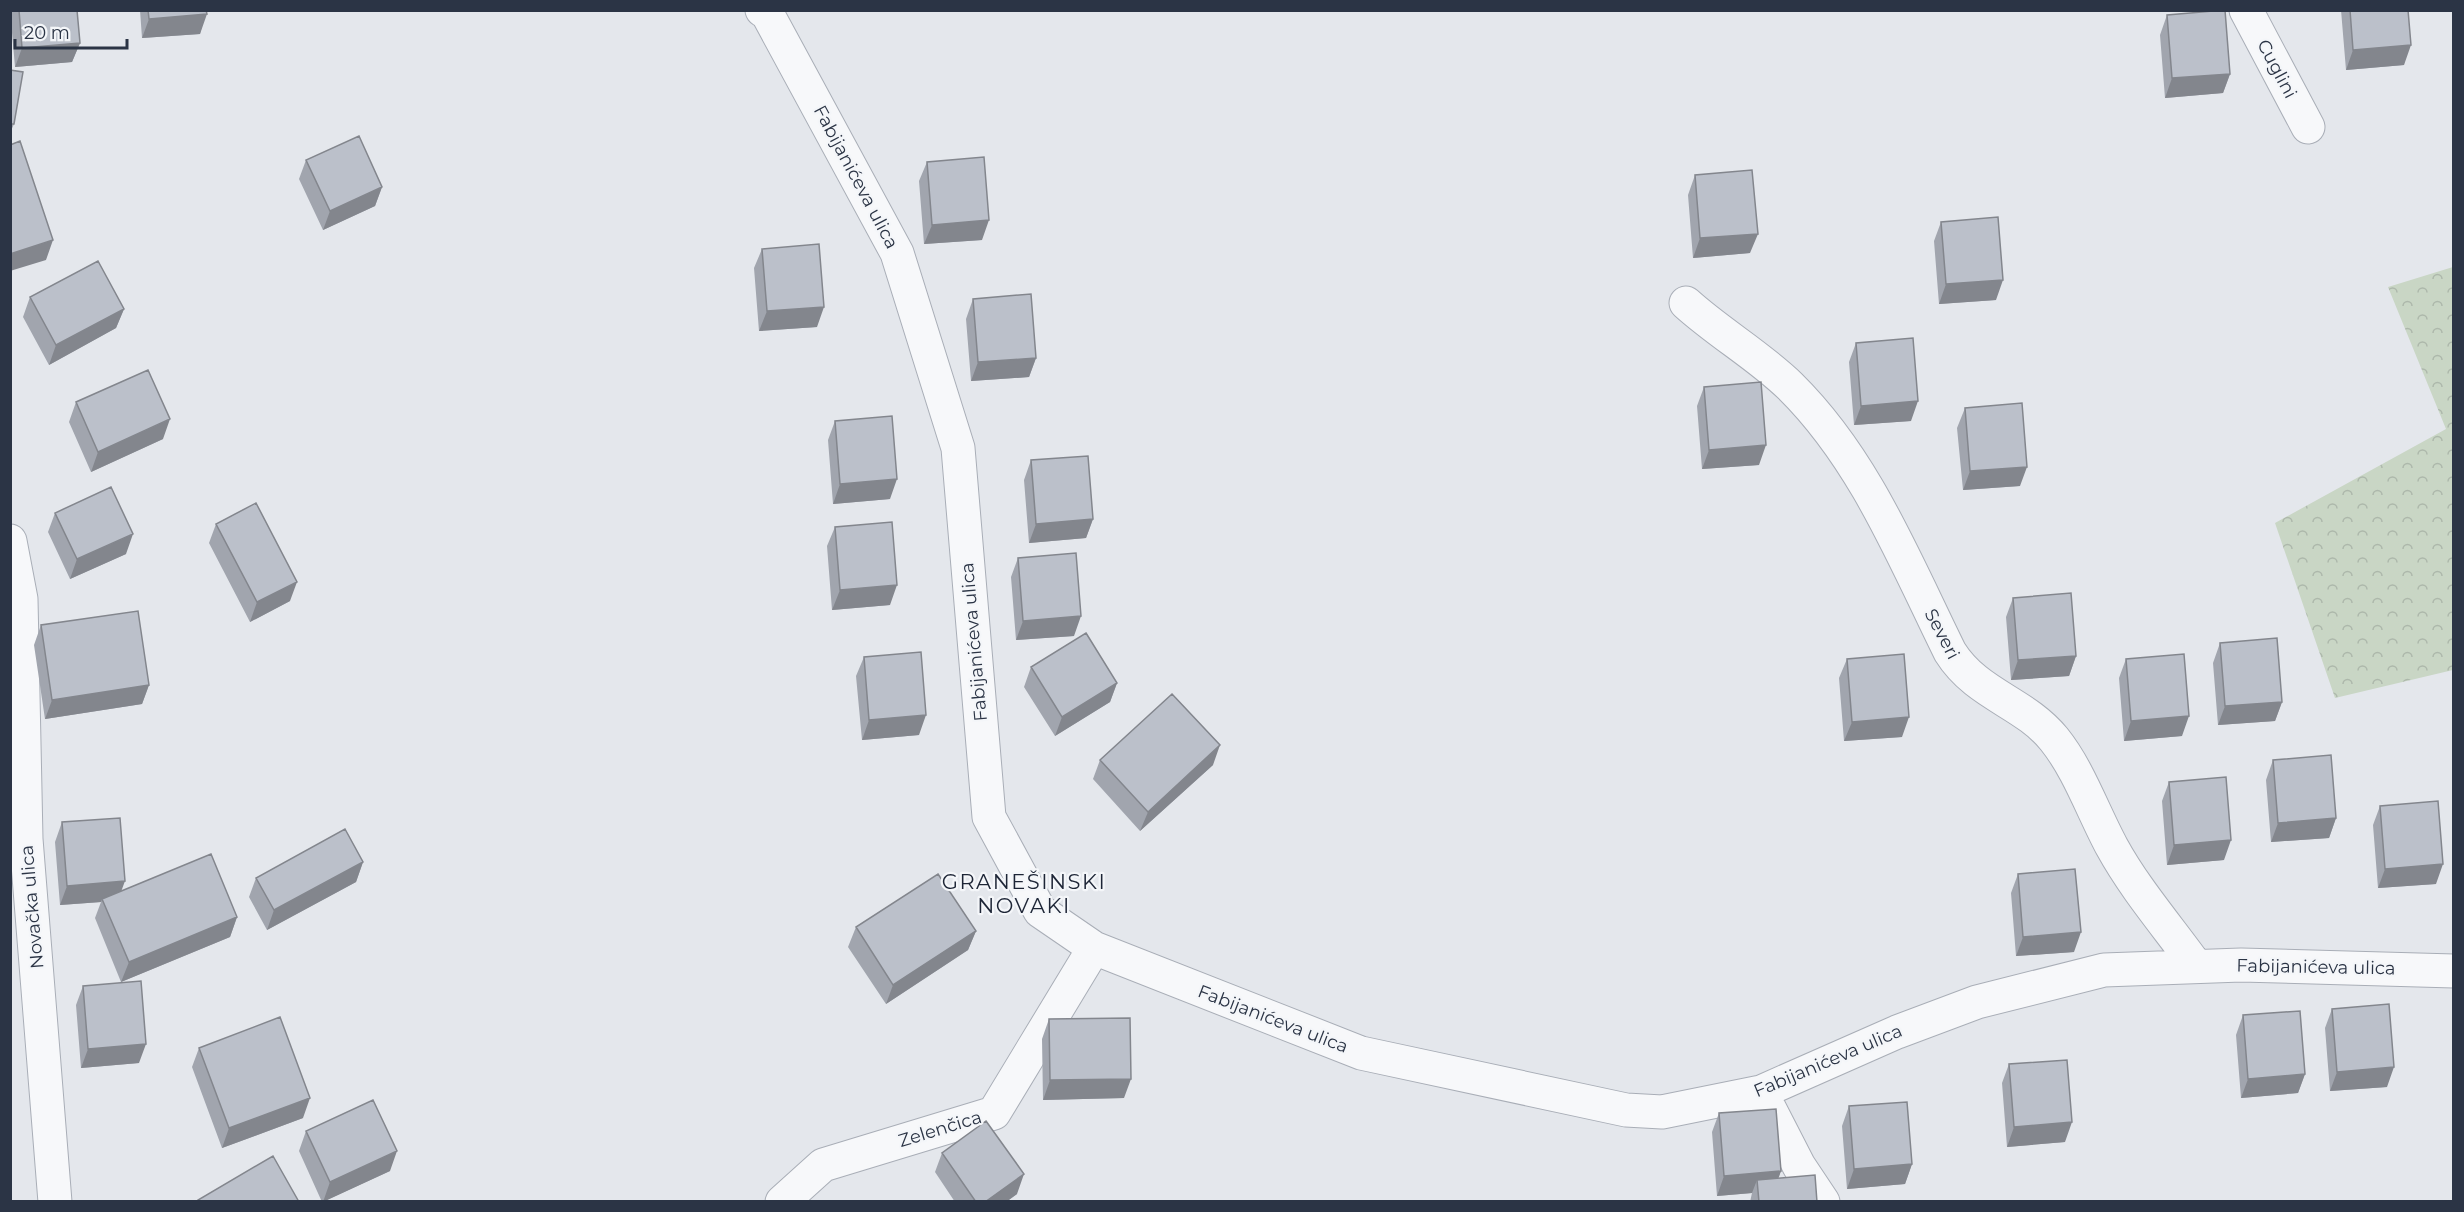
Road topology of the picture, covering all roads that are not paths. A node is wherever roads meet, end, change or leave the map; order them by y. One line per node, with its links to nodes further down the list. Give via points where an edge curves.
1 (2246, 10): 3 (street, Cuglini)
2 (766, 11): 6 (street, Fabijanićeva ulica, via 897,253 958,448 989,817 1041,911)
3 (2308, 128)
4 (1686, 303): 7 (street, Severi, via 1789,386 1821,421 1856,468 1960,669 2054,739 2127,873)
5 (10, 542): 10 (street, Novačka ulica, via 21,599 26,839)
6 (1094, 948): 9 (street, Fabijanićeva ulica, via 1361,1053 1384,1058 1626,1110 1662,1112); 11 (street, Zelenčica, via 994,1113 823,1165)
7 (2196, 966): 8 (street, Fabijanićeva ulica); 9 (street, Fabijanićeva ulica, via 2104,970 1977,1002 1897,1032)
8 (2454, 970)
9 (1761, 1092): 12 (street, via 1799,1166)
10 (56, 1202)
11 (782, 1202)
12 (1823, 1202)

